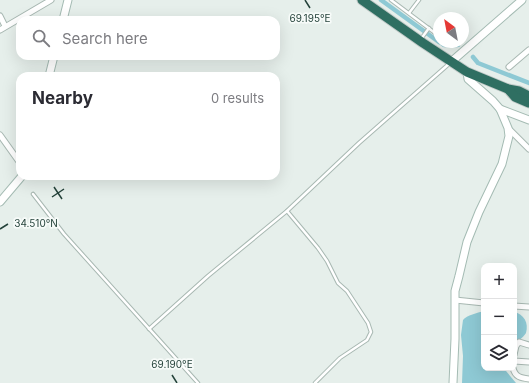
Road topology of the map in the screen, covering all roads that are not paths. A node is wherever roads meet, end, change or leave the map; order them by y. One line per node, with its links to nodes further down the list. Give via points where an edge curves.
1 (51, 0): 9 (street)
2 (68, 0): 10 (street)
3 (362, 0): 15 (highway)
4 (391, 0): 7 (lane)
5 (418, 0): 7 (lane)
6 (522, 0): 18 (street)
7 (409, 13): 13 (lane)
8 (0, 16): 12 (street)
9 (23, 16)
10 (65, 16)
11 (16, 20): 12 (street)
12 (2, 28)
13 (428, 30): 14 (lane); 15 (lane)
14 (433, 33)
15 (421, 38): 18 (highway)
16 (529, 50): 19 (street)
17 (53, 60): 20 (street)
18 (451, 62): 21 (highway); 34 (lane)
19 (509, 67)
20 (51, 72)
21 (467, 72): 22 (highway); 25 (street, via 468,79)
22 (508, 89): 23 (highway); 24 (highway, via 515,97)
23 (529, 96)
24 (529, 103)
25 (500, 109): 26 (street); 27 (street)
26 (529, 120)
27 (508, 128): 29 (street); 35 (street, via 507,147 502,164 467,242)
28 (0, 135): 30 (street)
29 (529, 149)
30 (16, 157)
31 (19, 180): 33 (street)
32 (33, 194): 39 (lane, via 64,234)
33 (0, 202)
34 (287, 211): 39 (lane); 47 (lane, via 318,248 338,283 347,291 368,323 371,332 367,340 340,358)
35 (455, 300): 36 (street); 48 (street)
36 (481, 303)
37 (517, 306): 38 (street)
38 (529, 307)
39 (149, 329): 46 (lane)
40 (529, 344): 41 (street, via 519,342)
41 (517, 345)
42 (517, 361): 43 (street)
43 (529, 362)
44 (514, 371): 45 (street, via 519,378)
45 (529, 379)
46 (198, 383)
47 (315, 383)
48 (453, 383)

